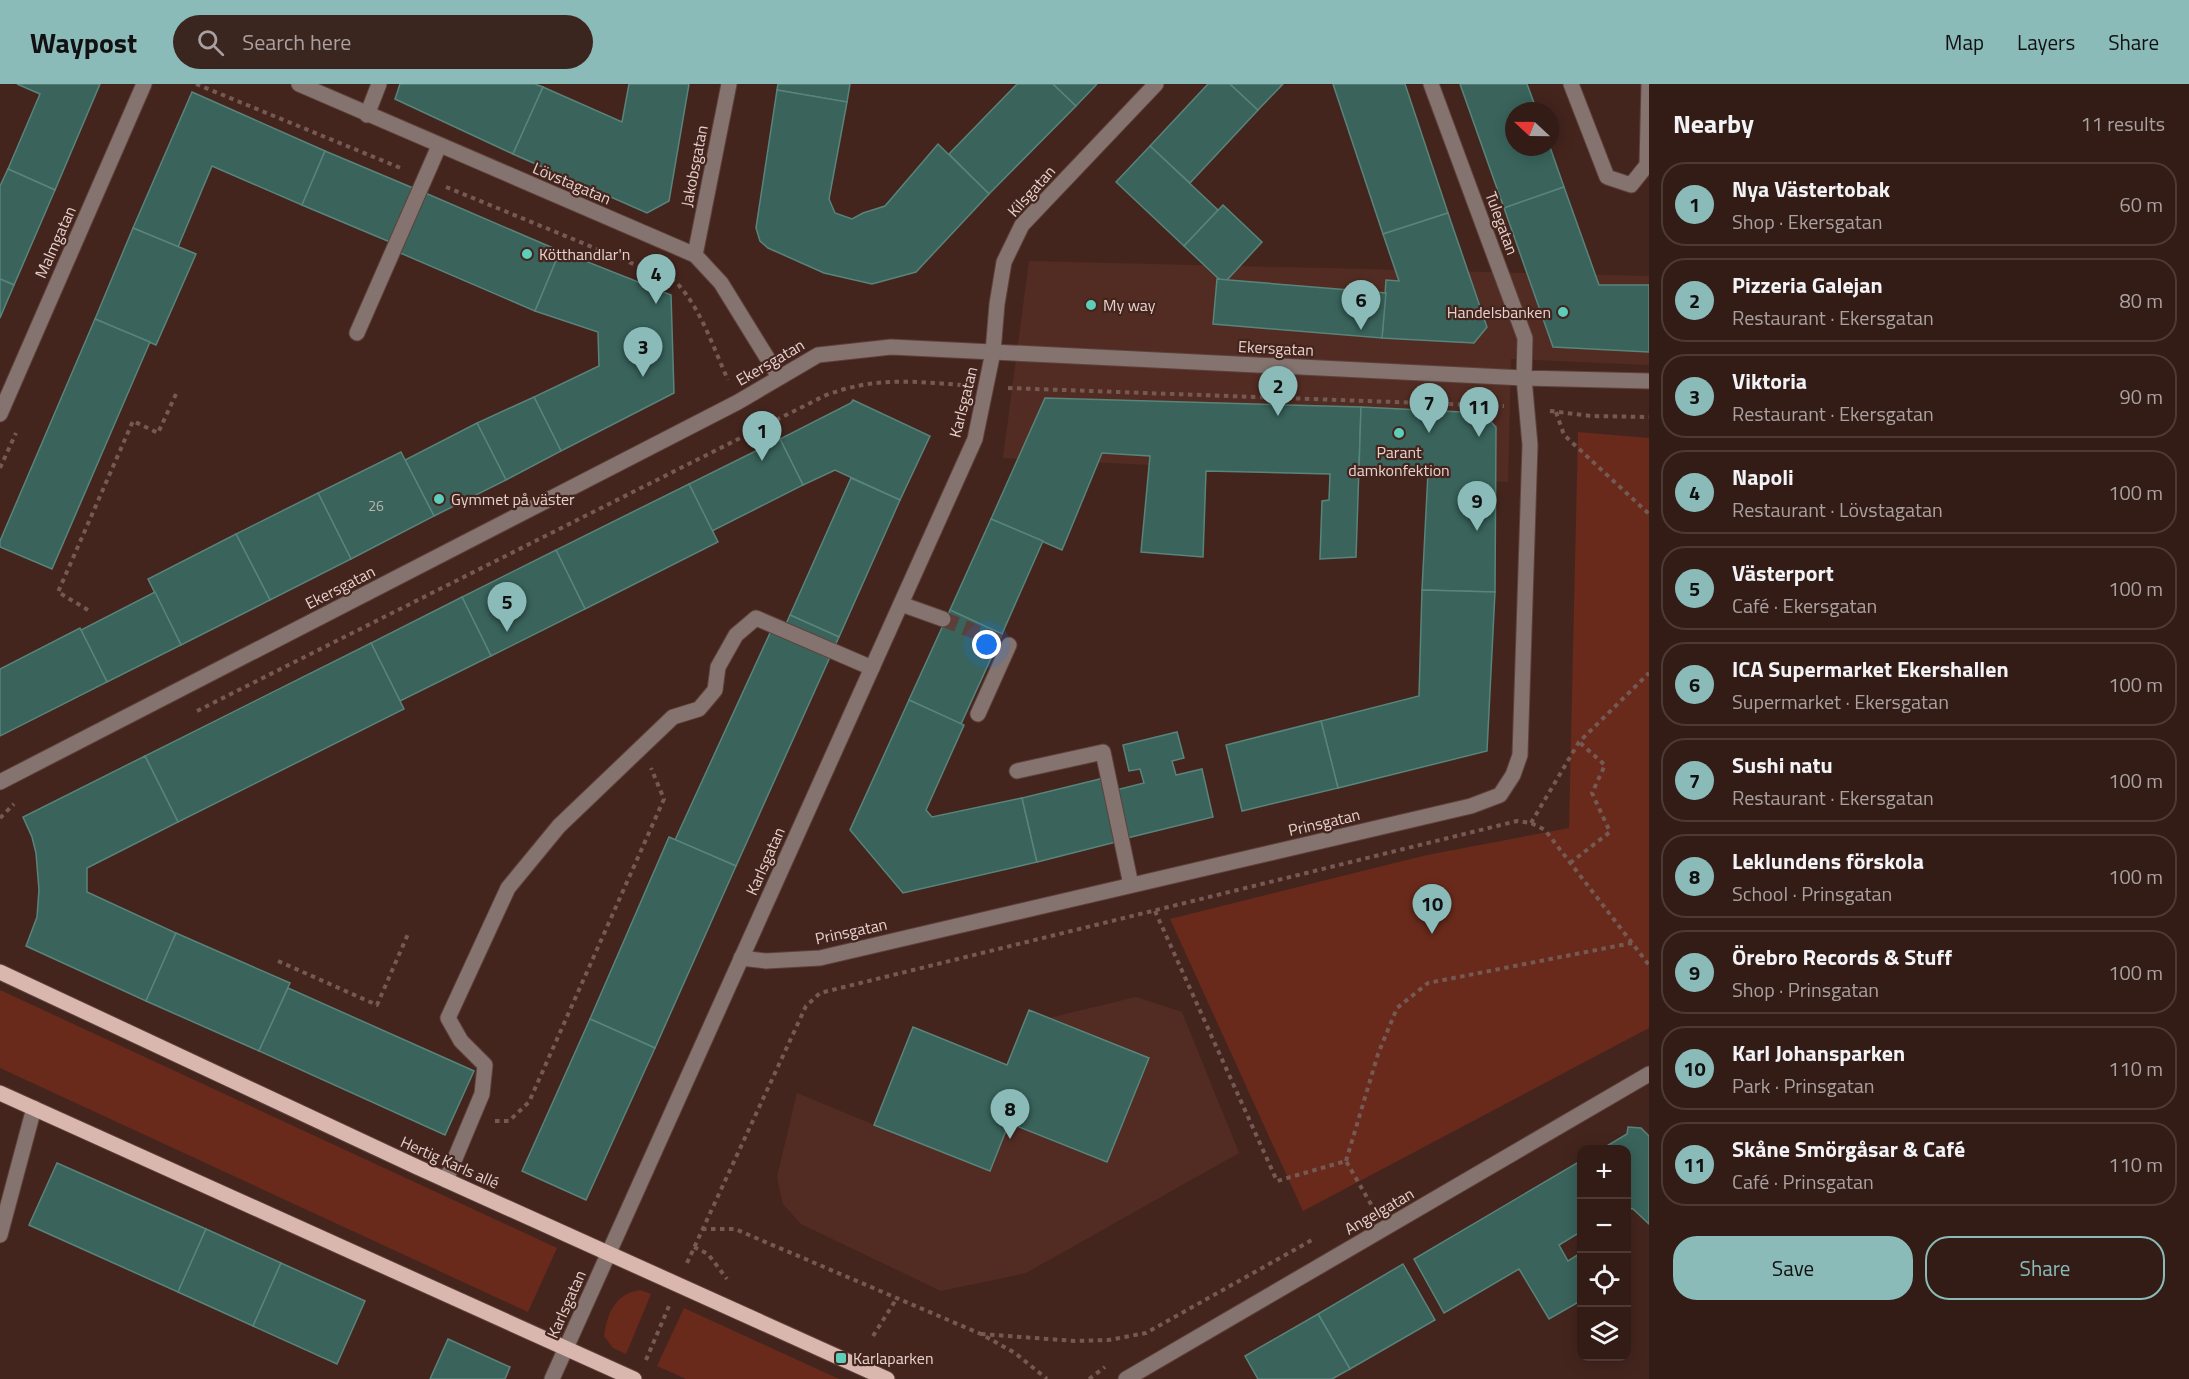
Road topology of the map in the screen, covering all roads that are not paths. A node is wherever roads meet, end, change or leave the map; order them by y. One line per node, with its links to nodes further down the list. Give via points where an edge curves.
1 (144, 84): 17 (street, Malmgatan)
2 (299, 84): 9 (street, Lövstagatan)
3 (379, 84): 9 (street)
4 (729, 84): 11 (street, Jakobsgatan)
5 (1156, 84): 13 (street, Kilsgatan, via 1022,225 1004,262)
6 (1431, 84): 15 (street, Tulegatan, via 1525,338)
7 (1571, 84): 8 (street, via 1607,177 1631,185 1647,165)
8 (1649, 84)
9 (367, 115): 10 (street, Lövstagatan)
10 (439, 146): 11 (street, Lövstagatan); 12 (street)
11 (695, 255): 14 (street, Lövstagatan, via 721,283)
12 (357, 333)
13 (993, 352): 14 (street, Ekersgatan, via 891,346 819,355); 15 (street, Ekersgatan); 18 (street, Karlsgatan, via 975,439)
14 (779, 377): 24 (street, Ekersgatan, via 738,402)
15 (1524, 378): 16 (street, Ekersgatan); 25 (street, Prinsgatan, via 1530,445 1520,755 1514,775 1500,795 1471,806)
16 (1649, 381)
17 (0, 414)
18 (901, 603): 19 (street); 21 (street, Karlsgatan)
19 (943, 619)
20 (1009, 645): 22 (street)
21 (872, 668): 26 (street, Karlsgatan); 31 (street, via 756,618 736,635 718,667 715,690 699,709 673,717 559,826 508,888 448,1018 461,1041 485,1065 482,1094)
22 (978, 714)
23 (1017, 771): 25 (street, via 1103,752)
24 (0, 782)
25 (1131, 885): 26 (street, Prinsgatan, via 820,958)
26 (741, 958): 33 (street, Karlsgatan)
27 (0, 972): 31 (main road, Hertig Karls allé)
28 (1649, 1074): 38 (street, Angelgatan)
29 (0, 1093): 30 (main road)
30 (34, 1107): 32 (street); 34 (main road)
31 (446, 1180): 33 (main road, Hertig Karls allé)
32 (0, 1235)
33 (609, 1253): 34 (street, Karlsgatan); 37 (main road, Hertig Karls allé)
34 (566, 1348): 35 (street, Karlsgatan); 36 (main road)
35 (552, 1379)
36 (634, 1379)
37 (886, 1379)
38 (1126, 1379)

